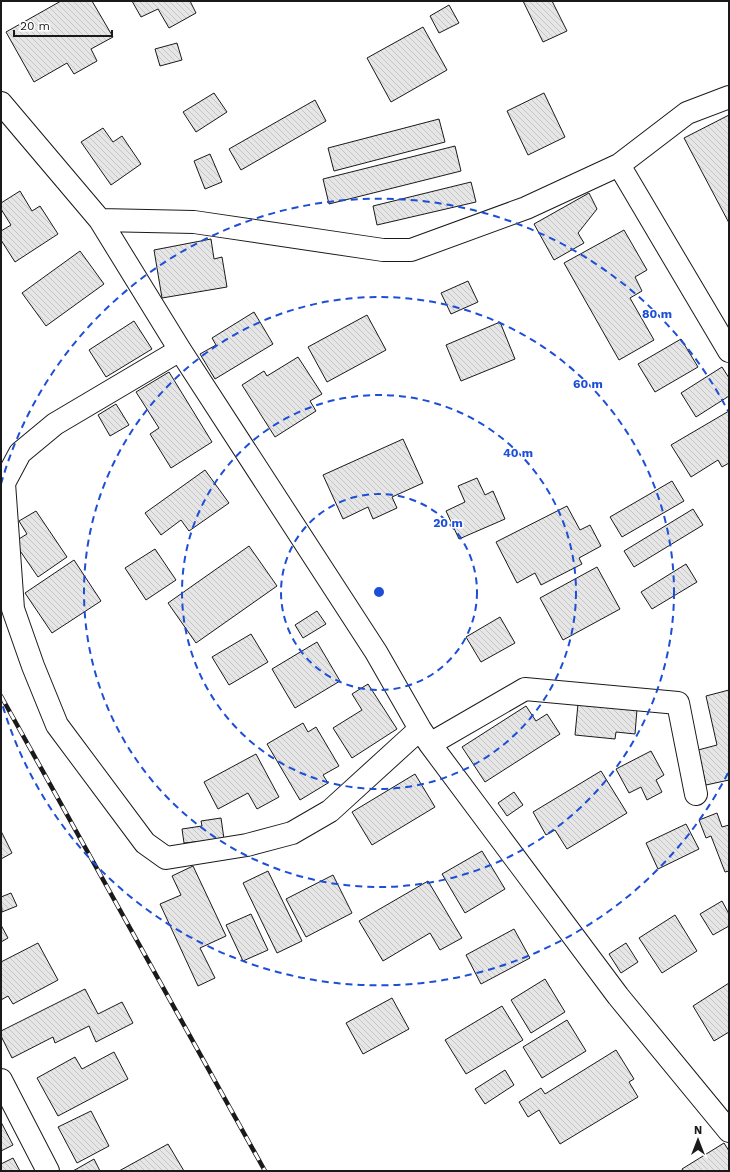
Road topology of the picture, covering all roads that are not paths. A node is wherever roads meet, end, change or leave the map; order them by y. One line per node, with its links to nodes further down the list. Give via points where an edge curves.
1 (729, 97): 3 (street, via 687,113)
2 (1, 103): 4 (street)
3 (619, 165): 4 (street, via 526,208 411,250 383,250 194,222); 6 (street)
4 (100, 220): 5 (street)
5 (180, 350): 7 (street, via 376,652); 7 (street, via 55,424 20,453 4,483 13,609 57,725 145,843 166,858 247,844 292,832 330,811)
6 (729, 351)
7 (425, 737): 8 (street, via 525,689 678,703); 10 (street, via 618,996)
8 (696, 794)
9 (1, 1080): 11 (street)
10 (729, 1131)
11 (48, 1171)

